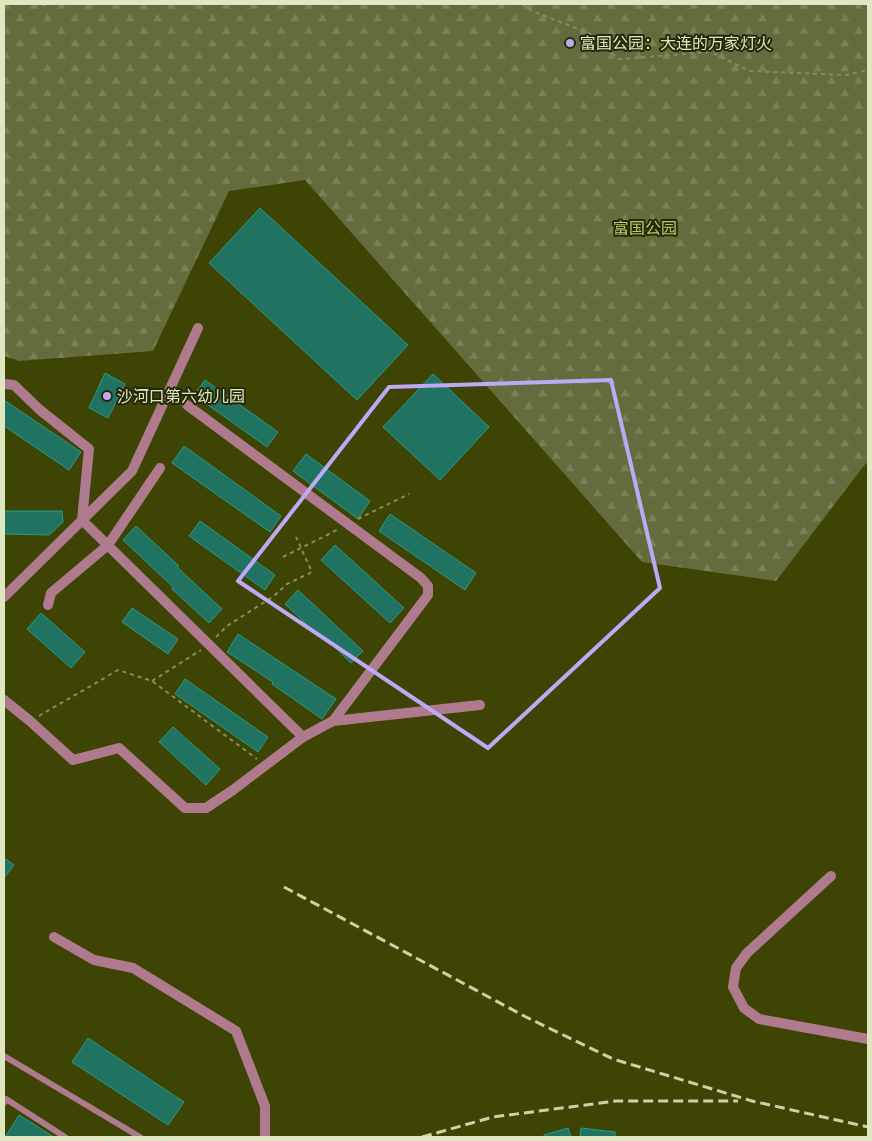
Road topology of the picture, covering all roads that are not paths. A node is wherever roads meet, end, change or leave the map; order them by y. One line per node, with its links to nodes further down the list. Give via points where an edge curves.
1 (198, 328): 5 (street, via 132,471)
2 (4, 384): 5 (street, via 14,384 40,410 89,449)
3 (187, 405): 11 (street, via 428,586 428,595)
4 (160, 468): 6 (street)
5 (82, 520): 6 (street); 7 (street)
6 (108, 545): 8 (street, via 51,593); 12 (street)
7 (4, 597)
8 (48, 605)
9 (4, 700): 12 (street, via 73,760 118,748 185,808 206,808)
10 (480, 705): 11 (street)
11 (333, 721): 12 (street)
12 (303, 737)
13 (831, 876): 15 (street, via 747,953 736,968 733,987 744,1008 758,1019)
14 (54, 937): 20 (street, via 94,960 133,968 236,1031 264,1106)
15 (868, 1038)
16 (4, 1056): 19 (lane)
17 (4, 1103): 18 (lane, via 6,1099)
18 (65, 1137)
19 (140, 1137)
20 (266, 1137)

